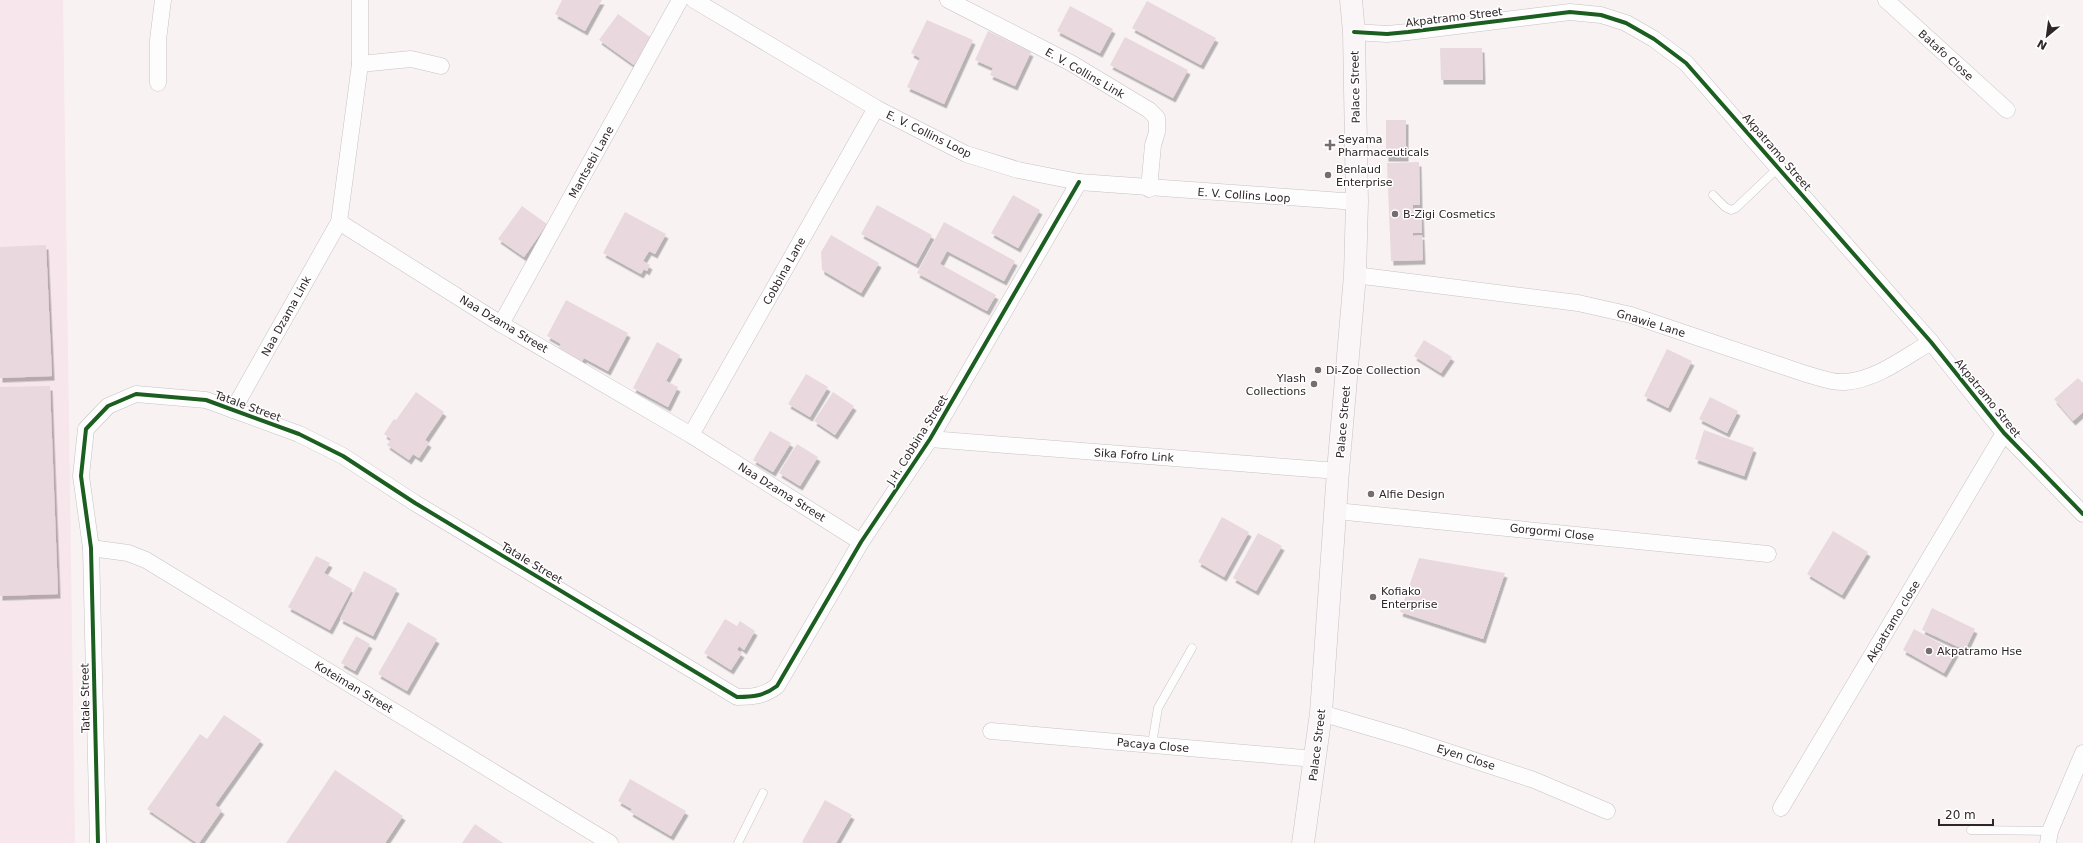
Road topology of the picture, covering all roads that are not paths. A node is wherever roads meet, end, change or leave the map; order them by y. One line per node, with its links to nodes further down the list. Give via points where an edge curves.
1 (163, 0): 11 (street, via 158,40)
2 (360, 0): 9 (street)
3 (680, 0): 21 (street, Mantsebi Lane)
4 (694, 0): 12 (street, E. V. Collins Loop)
5 (948, 0): 16 (street, E. V. Collins Link, via 1071,63 1149,110 1156,118 1157,132 1152,144)
6 (1350, 0): 8 (street, Palace Street)
7 (1886, 0): 13 (street, Batafo Close)
8 (1354, 32): 14 (street, Akpatramo Street, via 1408,32 1570,12 1601,15 1626,23 1654,39 1686,63); 18 (street, Palace Street)
9 (360, 64): 10 (street, via 411,59); 19 (street)
10 (441, 66)
11 (158, 83)
12 (876, 108): 15 (street, E. V. Collins Loop, via 966,154 1018,170); 25 (street, Cobbina Lane)
13 (2007, 110)
14 (1778, 168): 17 (lane, via 1736,208 1731,210 1725,207); 22 (street, Akpatramo Street)
15 (1079, 182): 16 (street, E. V. Collins Loop); 26 (street, J.H. Cobbina Street)
16 (1149, 188): 18 (street, E. V. Collins Loop)
17 (1713, 195)
18 (1357, 202): 20 (street, Palace Street)
19 (339, 222): 21 (street, Naa Dzama Street); 23 (street, Naa Dzama Link)
20 (1355, 275): 22 (street, Gnawie Lane, via 1578,303 1631,315 1806,374 1844,382 1862,379); 27 (street, Palace Street)
21 (501, 324): 25 (street, Naa Dzama Street)
22 (1931, 342): 24 (street, Akpatramo Street)
23 (233, 410): 31 (street, Tatale Street, via 206,400 136,394 108,406 86,429 81,476); 34 (street, Tatale Street, via 299,434 343,456 415,503 737,698)
24 (2004, 433): 29 (street, Akpatramo Street); 41 (street, Akpatramo close)
25 (691, 435): 30 (street, Naa Dzama Street)
26 (930, 439): 27 (street, Sika Fofro Link); 30 (street, J.H. Cobbina Street)
27 (1338, 471): 28 (street, Palace Street)
28 (1336, 511): 32 (street, Gorgormi Close); 35 (street, Palace Street)
29 (2083, 514)
30 (861, 542): 34 (street, J.H. Cobbina Street, via 777,686 768,693)
31 (91, 548): 45 (street, Tatale Street); 46 (street, Koteiman Street, via 128,553 146,560)
32 (1768, 554)
33 (1192, 648): 37 (lane, via 1158,708)
34 (758, 696)
35 (1321, 713): 39 (street, Palace Street); 42 (street, Eyen Close, via 1534,780)
36 (991, 731): 37 (street, Pacaya Close)
37 (1152, 744): 39 (street, Pacaya Close)
38 (2083, 753): 44 (street)
39 (1316, 759): 48 (street, Palace Street)
40 (763, 793): 47 (lane)
41 (1781, 808)
42 (1607, 811)
43 (1971, 830): 44 (lane)
44 (2049, 837)
45 (98, 843)
46 (610, 843)
47 (738, 843)
48 (1303, 843)

